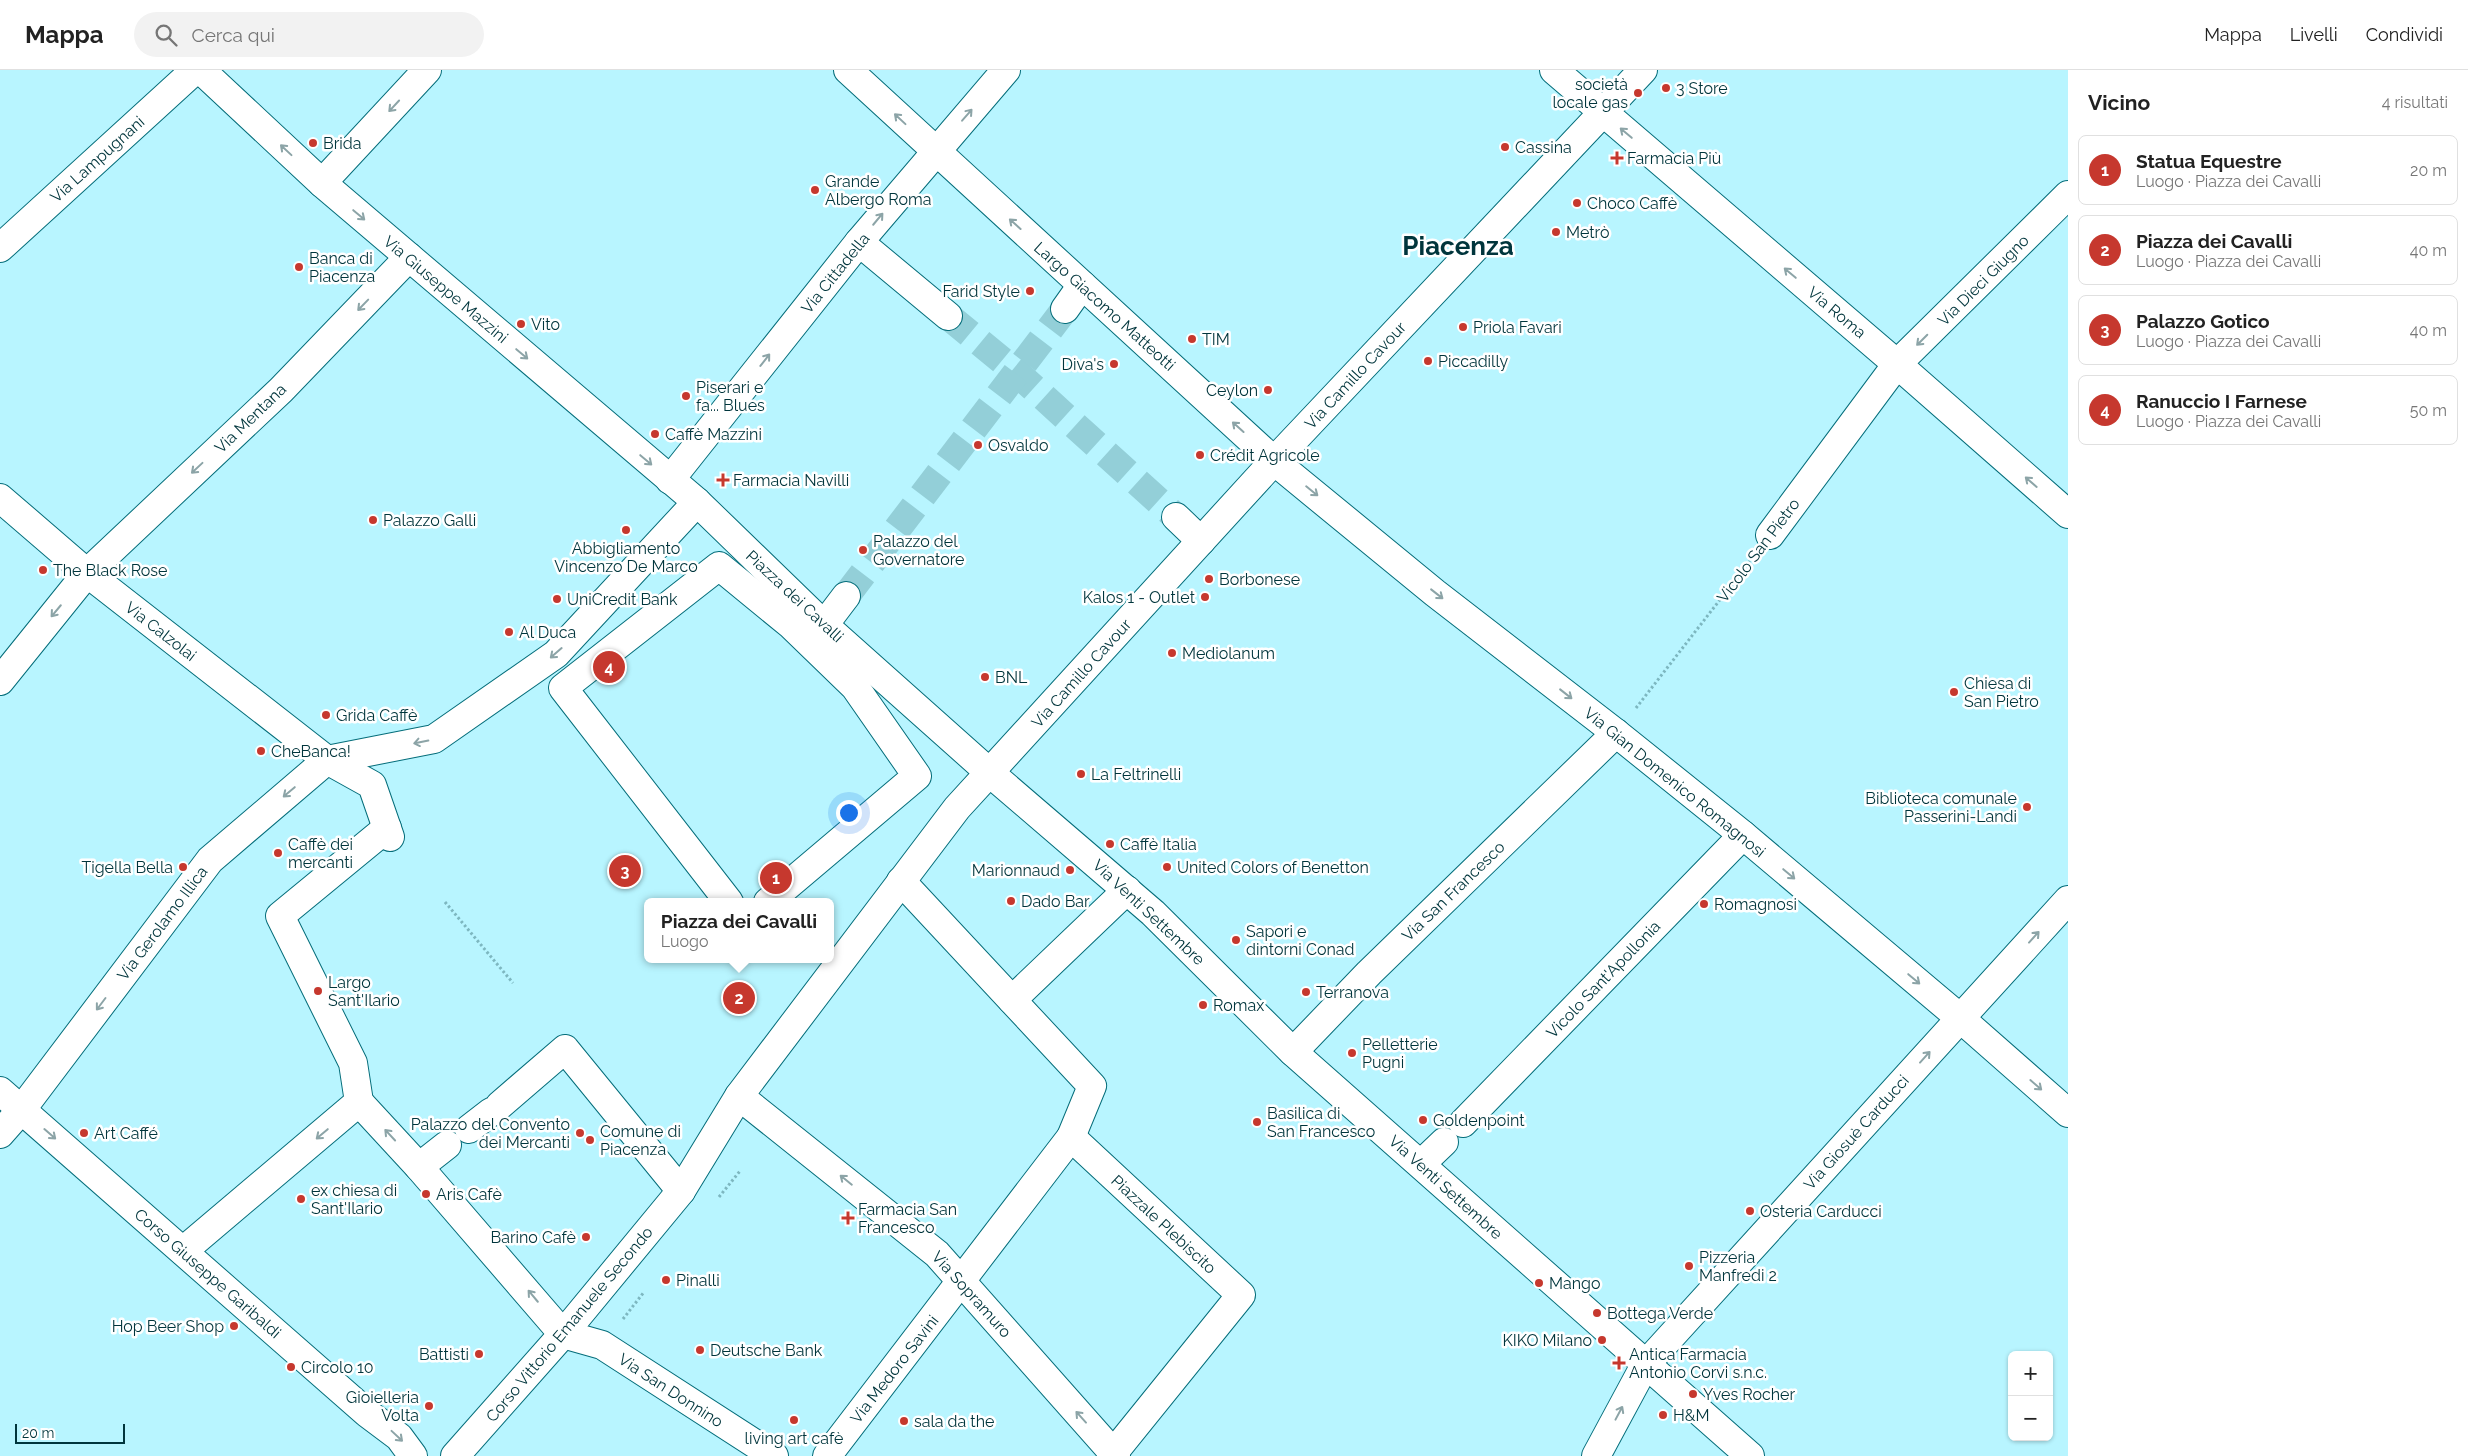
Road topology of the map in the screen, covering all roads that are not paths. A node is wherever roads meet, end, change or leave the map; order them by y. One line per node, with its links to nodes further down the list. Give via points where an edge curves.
1 (195, 70): 13 (street, Via Lampugnani)
2 (201, 70): 10 (street, Via Giuseppe Mazzini, one-way to 2)
3 (427, 70): 10 (street, one-way to 10)
4 (848, 70): 9 (street, Largo Giacomo Matteotti, one-way to 4)
5 (1006, 70): 9 (street, Via Cittadella, one-way to 5)
6 (1554, 70): 8 (street, Via Roma)
7 (1642, 70): 8 (street, Via Camillo Cavour)
8 (1603, 113): 18 (street, Via Roma, one-way to 8); 19 (street, Via Camillo Cavour)
9 (936, 152): 12 (street, Via Cittadella, one-way to 9); 15 (street, Largo Giacomo Matteotti, one-way to 9)
10 (322, 183): 14 (street, Via Giuseppe Mazzini, one-way to 14)
11 (2068, 195): 18 (street, Via Dieci Giugno, one-way to 18)
12 (859, 242): 17 (street); 20 (street, Via Cittadella, one-way to 12)
13 (0, 248)
14 (409, 257): 20 (street, Via Giuseppe Mazzini, one-way to 20); 27 (street, Via Mentana, one-way to 27, via 281,390)
15 (1082, 286): 16 (street); 19 (street, Largo Giacomo Matteotti, one-way to 15)
16 (1065, 309)
17 (948, 316)
18 (1897, 364): 23 (street, Via Roma, one-way to 18); 25 (street, Vicolo San Pietro)
19 (1274, 460): 26 (street, Via Camillo Cavour); 31 (street, Via Gian Domenico Romagnosi, one-way to 31, via 1435,593)
20 (670, 480): 22 (street, Via Giuseppe Mazzini)
21 (0, 498): 27 (street, Via Calzolai)
22 (697, 502): 29 (street, Piazza dei Cavalli); 32 (street, one-way to 32, via 548,660 434,739)
23 (2068, 514)
24 (1176, 517): 26 (street)
25 (1770, 534)
26 (1201, 541): 33 (street, Via Camillo Cavour)
27 (87, 573): 30 (street, Via Mentana, one-way to 30); 32 (street, Via Calzolai)
28 (846, 596): 29 (street)
29 (824, 624): 33 (street, Piazza dei Cavalli)
30 (0, 680)
31 (1616, 733): 34 (street, Via Gian Domenico Romagnosi); 42 (street, Via San Francesco)
32 (327, 760): 45 (street, via 372,786 389,832 280,916 353,1063); 46 (street, Via Gerolamo Illica, one-way to 46, via 210,860)
33 (990, 773): 35 (street, via 957,808); 36 (street, Via Venti Settembre)
34 (1742, 835): 41 (street, Via Gian Domenico Romagnosi, one-way to 41); 48 (street, Vicolo Sant'Apollonia)
35 (901, 881): 40 (street); 44 (street)
36 (1127, 890): 40 (street); 42 (street, Via Venti Settembre)
37 (726, 898): 38 (street, Piazza dei Cavalli, via 563,688 719,566 791,625 854,687 917,776)
38 (773, 898)
39 (2068, 900): 41 (street, Via Giosuè Carducci, one-way to 39)
40 (1012, 1000): 51 (street, via 1092,1086)
41 (1960, 1018): 47 (street, Via Gian Domenico Romagnosi, one-way to 47); 60 (street, Via Giosuè Carducci, one-way to 41)
42 (1293, 1052): 54 (street, Via Venti Settembre)
43 (0, 1090): 46 (street, Corso Giuseppe Garibaldi)
44 (739, 1096): 56 (street); 58 (street, Via Sopramuro, one-way to 44, via 937,1254)
45 (359, 1102): 55 (street, one-way to 45); 57 (street, one-way to 57)
46 (22, 1109): 50 (street, Via Gerolamo Illica); 57 (street, Corso Giuseppe Garibaldi, one-way to 57)
47 (2068, 1113)
48 (1463, 1123)
49 (469, 1129): 56 (street, via 565,1049)
50 (0, 1134)
51 (1071, 1137): 58 (street); 61 (street, Piazzale Plebiscito, via 1241,1295)
52 (1444, 1142): 54 (street)
53 (447, 1145): 55 (street)
54 (1421, 1164): 60 (street, Via Venti Settembre)
55 (419, 1167): 59 (street, one-way to 55)
56 (681, 1191): 59 (street, Corso Vittorio Emanuele Secondo)
57 (183, 1251): 62 (street, Corso Giuseppe Garibaldi, one-way to 62, via 367,1413 400,1437)
58 (961, 1282): 61 (street, Via Sopramuro, one-way to 58); 65 (street, Via Medoro Savini)
59 (564, 1334): 63 (street, Corso Vittorio Emanuele Secondo); 64 (street, Via San Donnino, via 602,1345)
60 (1645, 1365): 66 (street, Via Giosuè Carducci, one-way to 60); 67 (street, Via Venti Settembre)
61 (1114, 1455)
62 (413, 1456)
63 (455, 1456)
64 (774, 1456)
65 (827, 1456)
66 (1596, 1456)
67 (1750, 1456)

